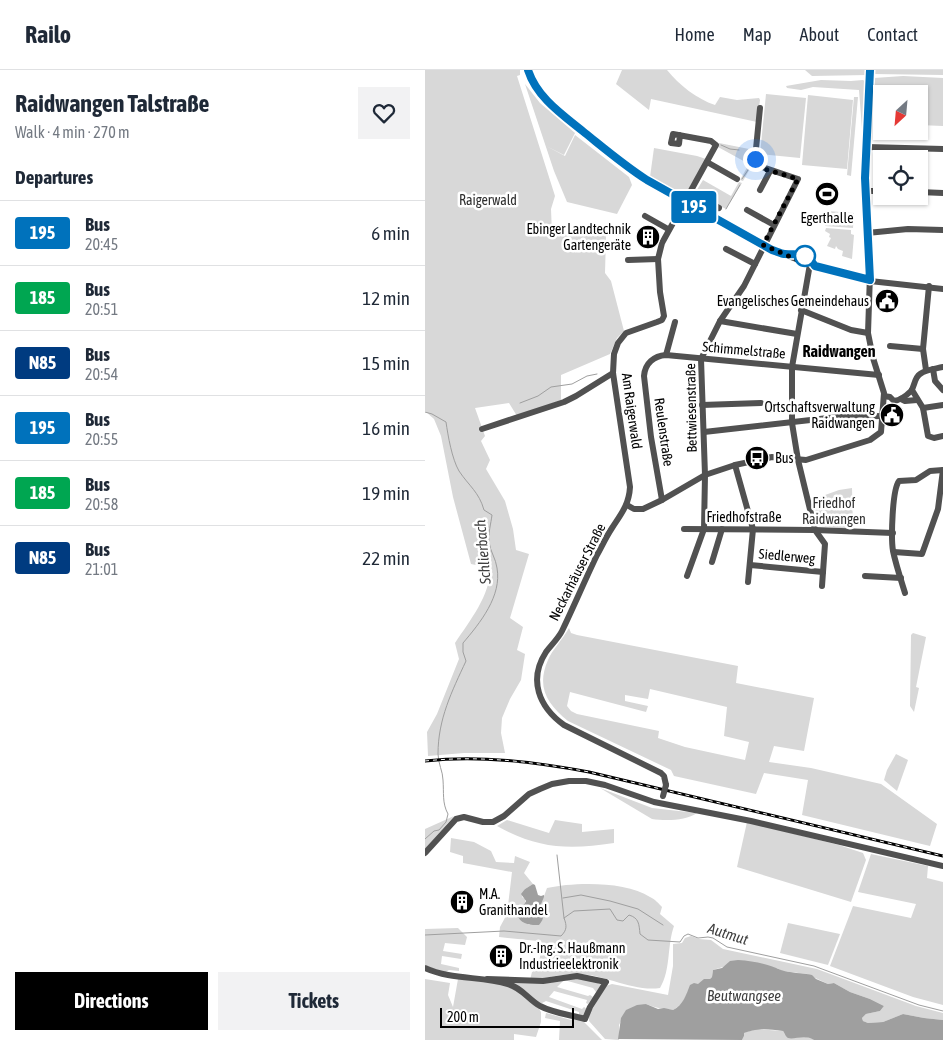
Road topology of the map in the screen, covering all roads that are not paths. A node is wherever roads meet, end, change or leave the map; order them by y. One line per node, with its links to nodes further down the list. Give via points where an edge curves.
1 (528, 70): 16 (street, via 535,86 559,112 624,164)
2 (870, 70): 5 (street)
3 (761, 108): 8 (street, via 755,162 758,167)
4 (680, 136): 7 (street, Am Raigerwald, via 715,143)
5 (867, 147): 6 (street); 11 (street)
6 (943, 150)
7 (707, 162): 9 (street); 13 (street, Am Raigerwald)
8 (771, 171): 10 (street); 20 (street, Bettwiesenstraße, via 798,179)
9 (737, 179)
10 (760, 190)
11 (865, 191): 12 (street); 23 (street)
12 (873, 191)
13 (690, 192): 16 (street, Am Raigerwald); 17 (street)
14 (928, 192): 15 (street)
15 (943, 193)
16 (684, 201): 21 (street, Am Raigerwald); 24 (street)
17 (719, 208)
18 (747, 210): 20 (street)
19 (645, 216): 21 (street)
20 (774, 225): 24 (street, Bettwiesenstraße)
21 (668, 229): 26 (street, Am Raigerwald)
22 (943, 230): 23 (street)
23 (867, 233): 30 (street)
24 (763, 245): 28 (street, Bettwiesenstraße); 29 (street)
25 (726, 249): 28 (street)
26 (658, 259): 27 (street); 45 (street, Am Raigerwald, via 664,316 662,320 633,329 621,338 614,354)
27 (628, 260)
28 (755, 264): 34 (street, Bettwiesenstraße)
29 (809, 264): 30 (street); 33 (street)
30 (870, 280): 31 (street); 36 (street)
31 (929, 286): 32 (street); 39 (street)
32 (943, 288)
33 (801, 310): 36 (street, via 851,330); 37 (street)
34 (720, 321): 37 (street); 41 (street, Bettwiesenstraße)
35 (675, 322): 40 (street)
36 (868, 333): 46 (street)
37 (797, 334): 43 (street)
38 (891, 346): 39 (street)
39 (923, 349): 44 (street)
40 (667, 355): 41 (street, Schimmelstraße); 66 (street, Reulenstraße, via 652,359 644,376)
41 (701, 359): 43 (street, Schimmelstraße); 53 (street, Bettwiesenstraße)
42 (943, 366): 44 (street)
43 (792, 367): 46 (street, Schimmelstraße); 58 (street)
44 (930, 370): 47 (street, via 918,376); 48 (street)
45 (613, 373): 59 (street, via 563,402); 67 (street, Am Raigerwald, via 630,487)
46 (879, 375): 49 (street)
47 (912, 390): 50 (street); 51 (street)
48 (943, 390)
49 (884, 396): 50 (street); 55 (street)
50 (898, 400): 51 (street); 55 (street, via 892,406)
51 (917, 400): 56 (street)
52 (761, 403): 53 (street)
53 (702, 405): 60 (street, Bettwiesenstraße)
54 (943, 405): 56 (street)
55 (884, 407): 57 (street)
56 (923, 408): 61 (street, via 928,436)
57 (883, 416): 58 (street, via 837,417); 62 (street, via 881,432 875,438 813,459)
58 (792, 423): 60 (street); 62 (street)
59 (482, 429)
60 (703, 432): 65 (street, Bettwiesenstraße)
61 (943, 436)
62 (798, 460): 63 (street, via 772,457); 72 (street)
63 (735, 465): 65 (street); 71 (street)
64 (943, 470): 73 (street, via 930,471 916,480 903,480 897,484); 74 (street, via 938,509 922,554)
65 (705, 476): 66 (street); 69 (street, Bettwiesenstraße)
66 (662, 500): 67 (street, via 643,509)
67 (627, 505): 84 (street, Neckarhäuser Straße, bridge, via 598,553 561,633 542,660 537,675 539,693 543,704 558,720 661,773 666,785)
68 (685, 529): 69 (street, Friedhofstraße)
69 (704, 529): 70 (street, Friedhofstraße); 78 (street, Bettwiesenstraße)
70 (722, 529): 71 (street, Friedhofstraße); 75 (street)
71 (753, 530): 72 (street, Friedhofstraße); 76 (street)
72 (815, 530): 73 (street, Friedhofstraße); 77 (street, via 825,544)
73 (893, 533): 74 (street)
74 (893, 552): 80 (street)
75 (712, 562)
76 (750, 565): 77 (street, Siedlerweg); 81 (street)
77 (823, 572): 82 (street)
78 (687, 576)
79 (865, 576): 80 (street)
80 (901, 578): 83 (street)
81 (747, 582)
82 (822, 586)
83 (905, 593)
84 (661, 800): 85 (street, via 641,798 586,781 552,784 529,794 493,822 464,817 456,819); 86 (street)
85 (425, 853)
86 (943, 866)
87 (425, 968): 88 (street, via 447,975)
88 (487, 979): 88 (street, via 517,988 544,1008 585,1019 606,982 577,976 543,982)

